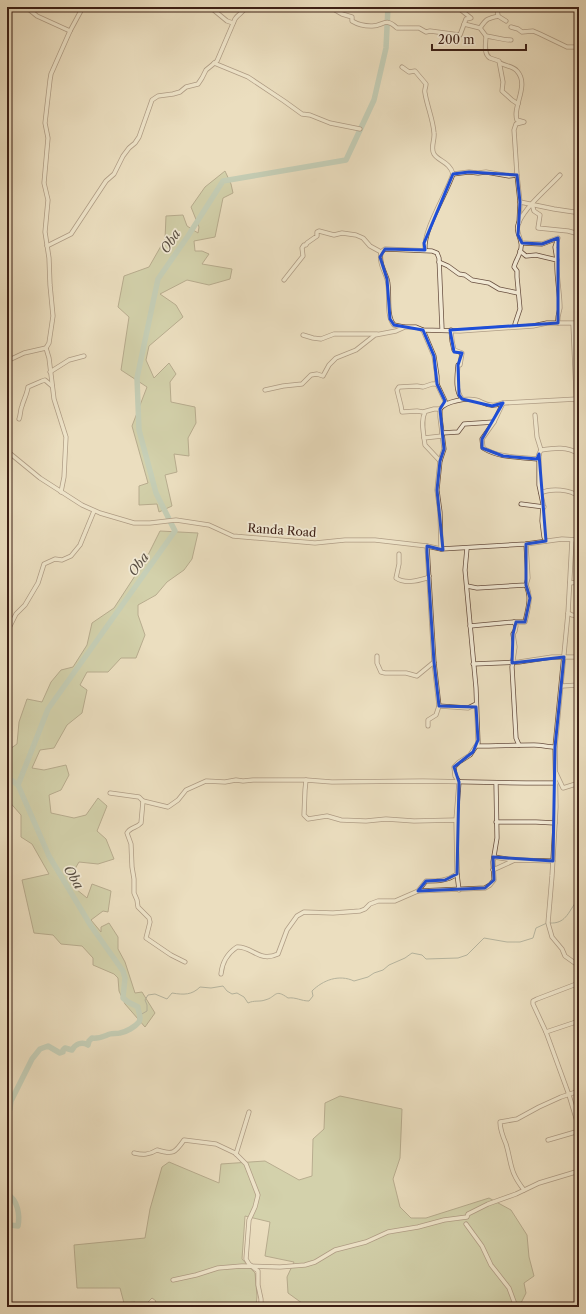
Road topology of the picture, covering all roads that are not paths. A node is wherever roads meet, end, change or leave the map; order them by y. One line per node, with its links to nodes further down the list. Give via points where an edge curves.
1 (26, 7): 16 (street, via 37,16)
2 (83, 7): 16 (street)
3 (210, 7): 12 (street)
4 (246, 7): 12 (street, via 237,14)
5 (330, 7): 13 (street, via 352,17 354,23 370,26 385,22 397,28 419,28 426,32 430,30 460,35)
6 (440, 7): 7 (street)
7 (453, 7)
8 (460, 7): 13 (street, via 471,18 466,19)
9 (497, 7): 10 (street)
10 (498, 16): 11 (street); 15 (street, via 488,18)
11 (506, 21)
12 (233, 23): 20 (street)
13 (464, 24): 15 (street)
14 (511, 27): 19 (street, via 522,32 540,34 567,47)
15 (480, 28): 17 (street)
16 (70, 31): 34 (street, via 50,80 45,123 48,138 44,180 48,200 45,232)
17 (486, 36): 18 (street); 21 (street, via 487,55)
18 (511, 40)
19 (579, 47)
20 (214, 63): 24 (street, via 248,77 302,114); 34 (street, via 206,70 198,84 152,100 139,137 123,156 114,174 71,234)
21 (500, 63): 23 (street, via 502,91); 23 (street, via 518,71 522,82)
22 (402, 68): 25 (street, via 409,72 415,71 426,84 424,91 434,127 434,156 450,167)
23 (518, 104): 26 (street, via 516,120 524,122 516,124 514,130)
24 (360, 130)
25 (453, 174): 26 (street, via 486,172); 35 (street, via 432,221 424,243)
26 (517, 175): 28 (street)
27 (560, 175): 29 (street)
28 (520, 202): 29 (street); 31 (street)
29 (532, 204): 30 (street); 31 (street); 32 (street, via 534,211 540,215 538,228)
30 (574, 212)
31 (518, 223): 33 (street, via 518,235)
32 (579, 234)
33 (522, 243): 37 (street); 38 (street, via 542,244 558,238 555,247)
34 (47, 246): 52 (street, via 53,316)
35 (425, 250): 36 (street, via 386,249); 39 (street, via 437,252)
36 (381, 252): 40 (street, via 356,235 334,235 319,231 317,236 304,245 303,256); 46 (street, via 383,271 387,279 390,319 394,325)
37 (520, 252): 38 (street, via 526,256 536,255); 41 (street, via 514,267 517,271)
38 (557, 260): 42 (street, via 560,307)
39 (439, 262): 41 (street, via 472,280); 48 (street)
40 (284, 280)
41 (518, 293): 45 (street, via 520,309)
42 (558, 323): 44 (street); 45 (street)
43 (579, 323): 44 (street)
44 (573, 324): 57 (street)
45 (516, 326): 49 (street)
46 (406, 327): 47 (street); 50 (street)
47 (423, 330): 48 (street); 56 (street, via 434,356)
48 (442, 330): 49 (street)
49 (451, 330): 60 (street, via 454,350 462,353 457,375 458,392)
50 (378, 334): 51 (street, via 338,334 321,339); 59 (street, via 356,350 332,361 323,376 317,374 302,384)
51 (303, 335)
52 (46, 348): 54 (street, via 24,353); 55 (street)
53 (84, 356): 55 (street, via 69,360)
54 (7, 361)
55 (50, 372): 58 (street)
56 (437, 384): 62 (street); 65 (street, via 399,387 397,390 402,412)
57 (578, 384): 61 (street)
58 (52, 386): 68 (street, via 42,380 28,387); 78 (street, via 54,402 66,437)
59 (265, 390)
60 (462, 399): 62 (street); 63 (street, via 477,400 492,406)
61 (576, 399): 63 (street); 67 (street)
62 (446, 403): 64 (street)
63 (503, 403): 69 (street)
64 (440, 409): 65 (street); 70 (street)
65 (425, 412): 71 (street, via 422,425)
66 (535, 415): 73 (street)
67 (578, 418): 75 (street)
68 (19, 419)
69 (494, 422): 70 (street, via 464,424 458,432); 74 (street, via 482,439 483,448 488,452 537,459)
70 (442, 434): 71 (street); 76 (street, via 444,449)
71 (424, 438): 76 (street, via 425,445)
72 (7, 450): 78 (street, Randa Road)
73 (541, 450): 74 (street); 75 (street, via 572,449)
74 (539, 454): 79 (street)
75 (578, 454): 77 (street)
76 (440, 461): 90 (street, via 437,490)
77 (579, 462)
78 (61, 492): 83 (street, Randa Road)
79 (541, 493): 80 (street, via 547,490 570,492); 82 (street)
80 (579, 497)
81 (521, 504): 82 (street)
82 (544, 507): 86 (street, via 542,521)
83 (94, 511): 88 (street, Randa Road, via 134,523 176,520 204,524 232,536 315,543 375,540); 101 (street, via 80,546 71,556 44,564 38,583 25,605 16,614)
84 (572, 540): 85 (street, Randa Road); 86 (street, Randa Road); 94 (street)
85 (579, 540)
86 (546, 541): 87 (street, Randa Road)
87 (526, 544): 89 (street, Randa Road); 95 (street)
88 (427, 546): 90 (street, Randa Road); 92 (street)
89 (467, 548): 90 (street, Randa Road); 96 (street)
90 (441, 549)
91 (399, 554): 92 (street, via 396,578 400,581 414,581)
92 (430, 575): 105 (street)
93 (579, 582): 94 (street)
94 (570, 583): 97 (street)
95 (526, 584): 96 (street, via 476,588); 99 (street, via 530,598 525,622)
96 (467, 586): 100 (street)
97 (568, 613): 98 (street); 103 (street)
98 (579, 616)
99 (514, 622): 100 (street); 106 (street, via 516,626 513,634)
100 (470, 626): 107 (street)
101 (7, 632)
102 (376, 656): 105 (street, via 377,663 384,673 406,673 414,676)
103 (564, 657): 104 (street); 106 (street); 109 (street)
104 (579, 657)
105 (434, 662): 111 (street)
106 (513, 662): 107 (street); 113 (street, via 516,738)
107 (473, 664): 110 (street)
108 (579, 685): 109 (street)
109 (562, 686): 115 (street)
110 (476, 704): 111 (street, via 468,708); 114 (street)
111 (439, 706): 112 (street, via 436,715 428,720)
112 (428, 726)
113 (520, 745): 114 (street); 115 (street)
114 (477, 746): 118 (street, via 454,767)
115 (555, 747): 116 (street)
116 (556, 772): 120 (street); 121 (street, via 563,788)
117 (306, 780): 118 (street); 123 (street, via 206,781 186,790 170,806); 124 (street, via 304,815 308,819 328,816 341,820 366,821)
118 (459, 782): 119 (street); 124 (street)
119 (496, 783): 120 (street); 125 (street)
120 (556, 783): 126 (street)
121 (579, 783)
122 (110, 793): 123 (street, via 134,793)
123 (143, 801): 134 (street, via 141,823 127,833 131,848 134,893 138,907 149,918 146,938)
124 (456, 820): 131 (street)
125 (496, 822): 126 (street); 127 (street)
126 (555, 823): 129 (street)
127 (494, 857): 128 (street); 130 (street)
128 (515, 860): 129 (street); 130 (street)
129 (553, 861): 135 (street, via 548,923 550,932 565,956)
130 (493, 870): 132 (street, via 494,880 485,888)
131 (457, 874): 132 (street); 133 (street, via 445,880 426,881)
132 (459, 890): 133 (street)
133 (418, 891): 136 (street, via 395,901 378,901 360,911 304,912 297,916 288,930 278,954 258,955 237,947 226,958)
134 (185, 962)
135 (579, 966)
136 (221, 974)
137 (579, 983): 139 (street, via 533,1001)
138 (579, 1022): 139 (street)
139 (546, 1032): 141 (street)
140 (579, 1091): 141 (street)
141 (569, 1095): 143 (street); 148 (street, via 517,1119 500,1122 510,1167)
142 (249, 1112): 146 (street)
143 (579, 1130): 144 (street)
144 (548, 1140)
145 (134, 1153): 146 (street, via 150,1154 157,1150 170,1153 176,1151 184,1140 216,1144)
146 (236, 1154): 150 (street, via 246,1164 258,1195 249,1220 246,1259)
147 (579, 1171): 148 (street)
148 (524, 1190): 150 (street, via 488,1204 466,1217 388,1232 366,1242 335,1250 305,1265)
149 (466, 1224): 153 (street, via 482,1246 491,1265 509,1288)
150 (254, 1267): 151 (street, via 218,1268); 152 (street, via 258,1270)
151 (173, 1280)
152 (260, 1307)
153 (516, 1307)

